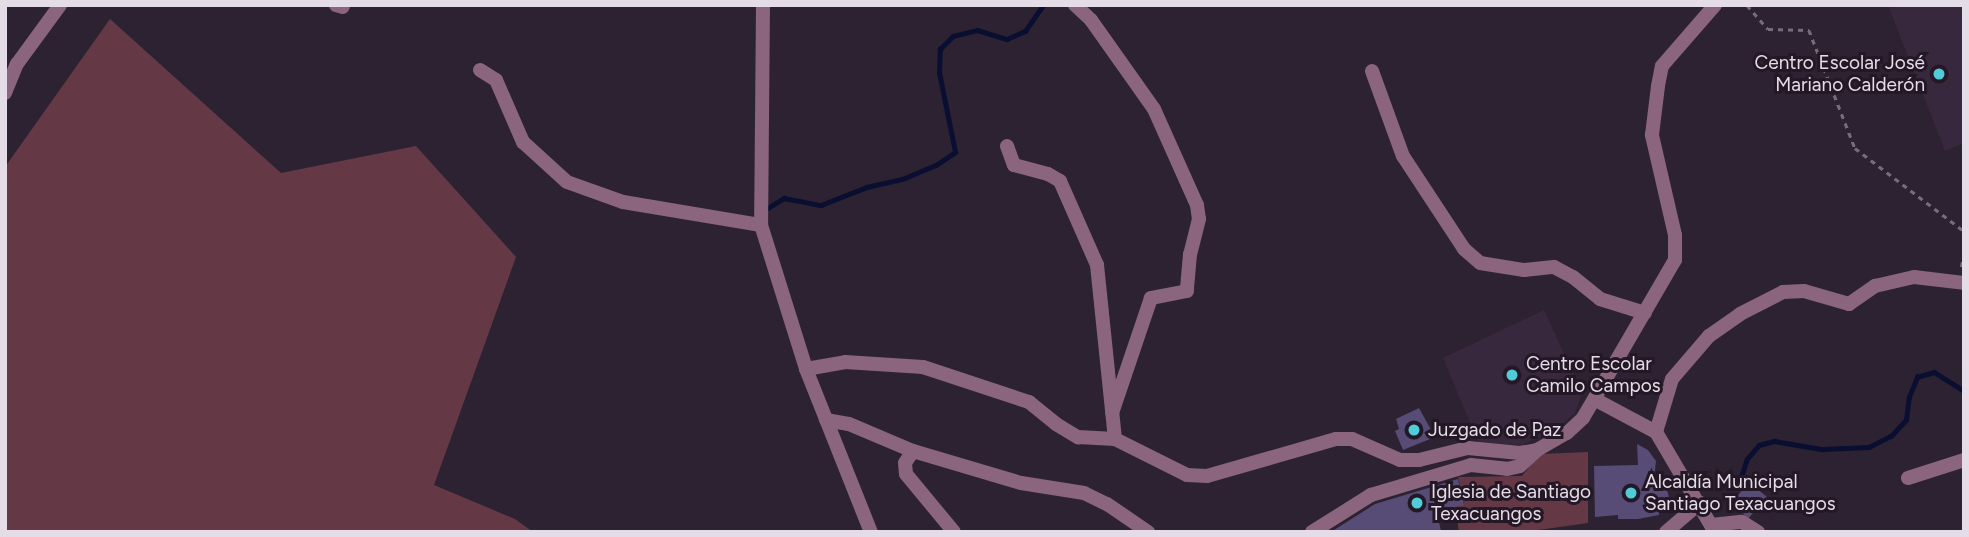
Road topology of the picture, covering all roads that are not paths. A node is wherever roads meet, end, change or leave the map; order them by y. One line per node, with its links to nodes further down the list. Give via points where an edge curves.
1 (60, 5): 7 (street, via 17,64)
2 (762, 5): 9 (street)
3 (1075, 5): 14 (street, via 1091,20 1154,108 1199,219 1186,291 1151,298)
4 (1715, 5): 11 (street, via 1662,66 1652,135 1675,235 1675,260)
5 (480, 71): 9 (street, via 496,80 523,142 567,182 623,202)
6 (1372, 71): 11 (street, via 1403,156 1464,249 1480,263 1524,270 1554,267 1600,299)
7 (5, 93)
8 (1007, 146): 14 (street, via 1014,165 1060,181 1097,265)
9 (761, 225): 12 (street)
10 (1964, 283): 16 (street, via 1914,277 1875,286 1849,304 1804,291 1783,292 1709,336 1672,379)
11 (1645, 313): 13 (street)
12 (806, 369): 15 (street); 17 (street, via 845,362 923,367 1029,401 1078,438)
13 (1596, 400): 16 (street); 18 (street, via 1567,433)
14 (1112, 413): 17 (street)
15 (826, 420): 19 (street); 24 (street)
16 (1657, 432): 22 (street)
17 (1115, 439): 18 (street, via 1187,475 1207,476 1336,439 1352,439 1400,460 1468,449)
18 (1537, 450): 27 (street, via 1520,466 1471,465 1371,495)
19 (913, 451): 25 (street, via 905,463 906,474); 26 (street, via 1021,483 1084,493)
20 (1964, 460): 21 (street)
21 (1908, 478)
22 (1700, 503): 23 (street); 28 (street)
23 (1713, 528): 29 (street, via 1742,522)
24 (871, 532)
25 (954, 532)
26 (1148, 532)
27 (1312, 532)
28 (1666, 532)
29 (1758, 532)

